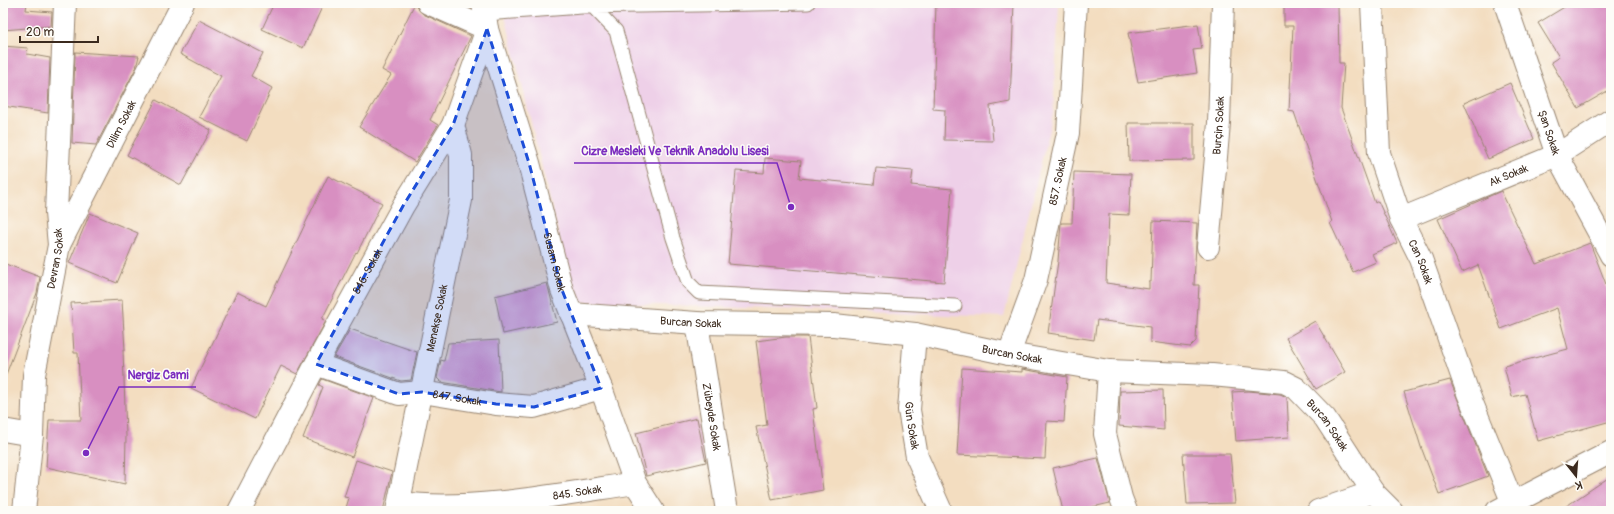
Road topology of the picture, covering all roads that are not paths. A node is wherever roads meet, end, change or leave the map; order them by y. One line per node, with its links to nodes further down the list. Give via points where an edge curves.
1 (65, 3): 15 (street, Devran Sokak, via 56,213)
2 (183, 3): 15 (street, Dilim Sokak)
3 (428, 3): 10 (street)
4 (808, 3): 9 (lane)
5 (1076, 3): 22 (street, 857. Sokak, via 1068,133 1036,280)
6 (1223, 3): 16 (street, Burçin Sokak, via 1219,123)
7 (1372, 3): 14 (street, Can Sokak, via 1379,153)
8 (1505, 3): 13 (street, Şan Sokak)
9 (594, 7): 10 (lane); 18 (lane, via 616,30 676,245 688,282 698,293)
10 (485, 15): 12 (street, 846. Sokak); 19 (street, Susam Sokak, via 529,163 562,290)
11 (1611, 120): 13 (street, Ak Sokak)
12 (453, 125): 23 (street, 846. Sokak, via 403,206); 26 (street, Menekşe Sokak, via 461,155 461,200)
13 (1557, 155): 14 (street, Ak Sokak); 17 (street, Şan Sokak)
14 (1401, 219): 33 (street, Can Sokak, via 1421,259)
15 (59, 245): 28 (street, Devran Sokak, via 34,375)
16 (1208, 247)
17 (1611, 255)
18 (955, 306)
19 (571, 314): 20 (street, Burcan Sokak); 25 (street, Susam Sokak)
20 (697, 323): 21 (street, Burcan Sokak, via 834,325); 37 (street, Zübeyde Sokak)
21 (915, 334): 22 (street, Burcan Sokak); 38 (street, Gün Sokak, via 909,410 917,457)
22 (1009, 354): 24 (street, Burcan Sokak)
23 (316, 364): 26 (street, 847. Sokak, via 399,394); 35 (street, 846. Sokak)
24 (1109, 371): 31 (street, Burcan Sokak, via 1212,375 1284,382 1296,388 1325,418); 39 (street, via 1105,434)
25 (601, 388): 26 (street, 847. Sokak, via 534,407 496,404); 30 (street, Susam Sokak)
26 (422, 392): 32 (street, Menekşe Sokak)
27 (3, 430): 28 (street)
28 (32, 435): 34 (street, Devran Sokak)
29 (1611, 452): 33 (street)
30 (635, 483): 32 (street, 845. Sokak, via 538,497); 36 (street, Susam Sokak)
31 (1373, 492): 40 (street); 41 (street, Burcan Sokak)
32 (398, 507)
33 (1509, 509)
34 (24, 511)
35 (239, 511)
36 (653, 511)
37 (727, 511)
38 (941, 511)
39 (1126, 511)
40 (1318, 511)
41 (1392, 511)

